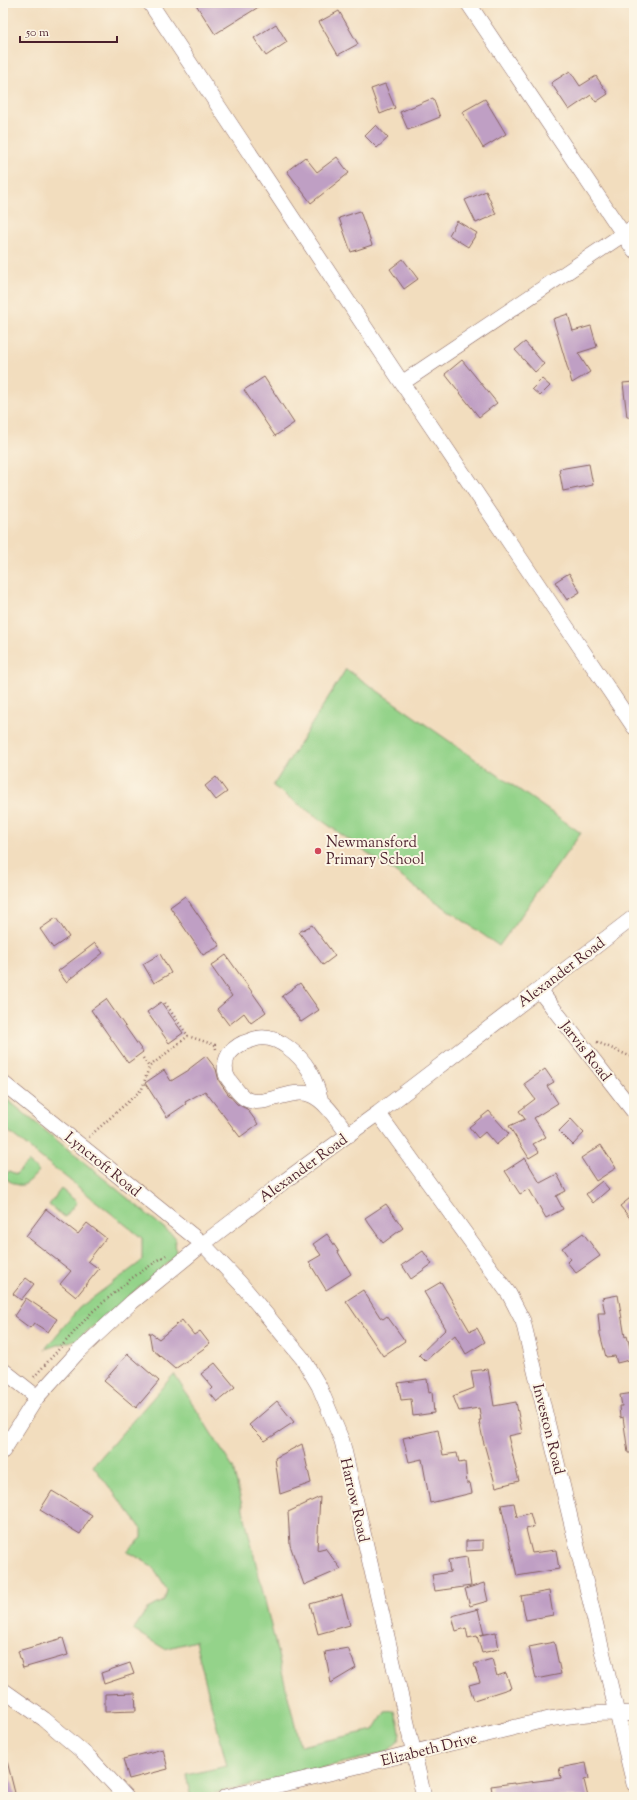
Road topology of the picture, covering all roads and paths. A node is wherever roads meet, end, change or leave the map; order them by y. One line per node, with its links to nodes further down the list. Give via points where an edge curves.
1 (150, 3): 5 (street)
2 (468, 3): 3 (street)
3 (629, 230): 4 (street); 5 (street)
4 (634, 250)
5 (402, 383): 6 (street)
6 (634, 727)
7 (634, 917): 8 (street, Alexander Road)
8 (539, 990): 11 (street, Jarvis Road); 19 (street, Alexander Road)
9 (165, 1003): 10 (path)
10 (188, 1036): 12 (path, via 215,1045); 15 (path)
11 (577, 1039): 14 (path, via 601,1043); 18 (street, Jarvis Road)
12 (217, 1056)
13 (143, 1058): 15 (path)
14 (634, 1058)
15 (149, 1067): 21 (path, via 142,1089)
16 (3, 1083): 21 (street, Lyncroft Road)
17 (321, 1101): 17 (street, via 310,1095 294,1093 259,1101 248,1100 225,1075 229,1055 241,1042 261,1038 274,1039 300,1058 310,1070); 20 (street)
18 (634, 1112)
19 (378, 1113): 20 (street, Alexander Road); 27 (street, Investon Road, via 509,1294 523,1322)
20 (349, 1135): 22 (street, Alexander Road)
21 (80, 1145): 22 (street, Lyncroft Road)
22 (203, 1244): 24 (street, Alexander Road, via 99,1332); 29 (street, Harrow Road, via 240,1283 303,1359 330,1411 342,1442)
23 (3, 1370): 24 (street)
24 (36, 1397): 25 (street, Alexander Road)
25 (3, 1451)
26 (3, 1690): 31 (street, via 90,1758)
27 (617, 1712): 28 (street, Elizabeth Drive); 29 (street, Elizabeth Drive, via 549,1719); 30 (street, Investon Road)
28 (634, 1714)
29 (414, 1753): 32 (street, Elizabeth Drive); 33 (street, Harrow Road)
30 (634, 1784)
31 (126, 1797)
32 (225, 1797)
33 (424, 1797)

